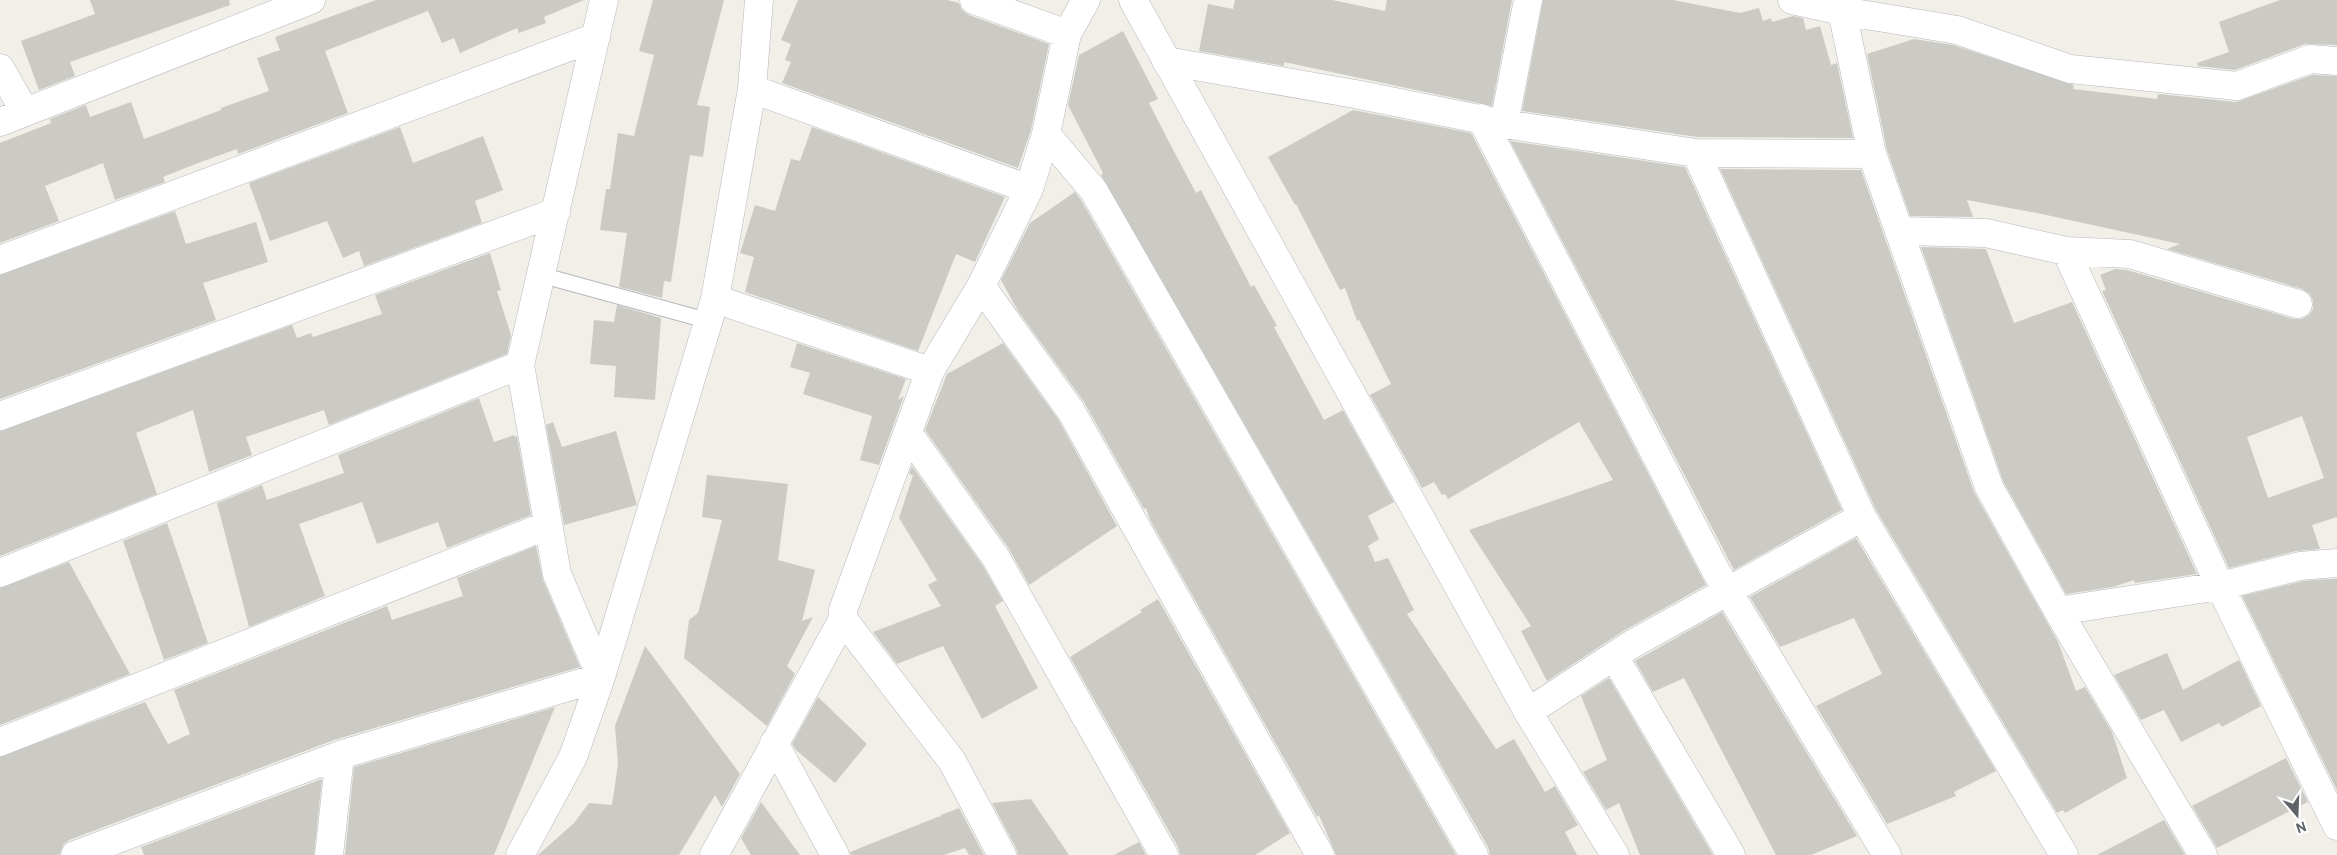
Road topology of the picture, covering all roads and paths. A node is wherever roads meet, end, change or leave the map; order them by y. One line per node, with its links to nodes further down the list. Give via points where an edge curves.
1 (311, 0): 16 (street)
2 (604, 0): 11 (street)
3 (759, 0): 15 (street)
4 (974, 0): 10 (street)
5 (1086, 0): 10 (street)
6 (1133, 0): 12 (street)
7 (1528, 0): 17 (street)
8 (1792, 0): 9 (street)
9 (1842, 12): 13 (street, via 1957,30 2070,69 2237,86 2310,60); 21 (street)
10 (1067, 34): 19 (street)
11 (596, 37): 23 (street); 26 (street)
12 (1166, 61): 17 (street); 45 (street)
13 (2337, 61)
14 (0, 68): 16 (street)
15 (752, 89): 22 (street); 30 (street)
16 (25, 112): 18 (street)
17 (1493, 121): 20 (street); 40 (street, via 1712,564)
18 (0, 122)
19 (1046, 134): 22 (street); 58 (street, via 1094,191)
20 (1696, 154): 21 (street); 35 (street)
21 (1872, 154): 24 (street)
22 (1029, 190): 28 (street)
23 (556, 212): 27 (street); 33 (street)
24 (1900, 231): 25 (street, via 1986,233); 41 (street, via 1989,487)
25 (2066, 251): 29 (street, via 2130,254); 39 (street)
26 (0, 260)
27 (541, 275): 30 (lane); 31 (street)
28 (981, 286): 32 (street); 57 (street, via 1071,411)
29 (2298, 304)
30 (712, 310): 32 (street); 44 (street)
31 (520, 365): 36 (street); 38 (street)
32 (930, 371): 34 (street)
33 (0, 416)
34 (908, 433): 42 (street, via 843,610); 56 (street, via 996,558)
35 (1862, 517): 40 (street); 62 (street)
36 (548, 525): 44 (street, via 557,574); 46 (street)
37 (2337, 563): 39 (street, via 2300,566)
38 (0, 573)
39 (2220, 586): 41 (street); 49 (street)
40 (1729, 591): 43 (street); 61 (street)
41 (2058, 611): 63 (street)
42 (843, 619): 47 (street); 55 (street, via 952,761)
43 (1617, 655): 45 (street); 60 (street, via 1618,663)
44 (601, 677): 48 (street); 52 (street, via 573,757)
45 (1528, 712): 59 (street)
46 (0, 742)
47 (774, 743): 53 (street); 54 (street)
48 (340, 755): 50 (street); 51 (street)
49 (2337, 826)
50 (75, 855)
51 (329, 855)
52 (520, 855)
53 (714, 855)
54 (835, 855)
55 (1002, 855)
56 (1164, 855)
57 (1320, 855)
58 (1474, 855)
59 (1615, 855)
60 (1731, 855)
61 (1887, 855)
62 (2064, 855)
63 (2203, 855)

